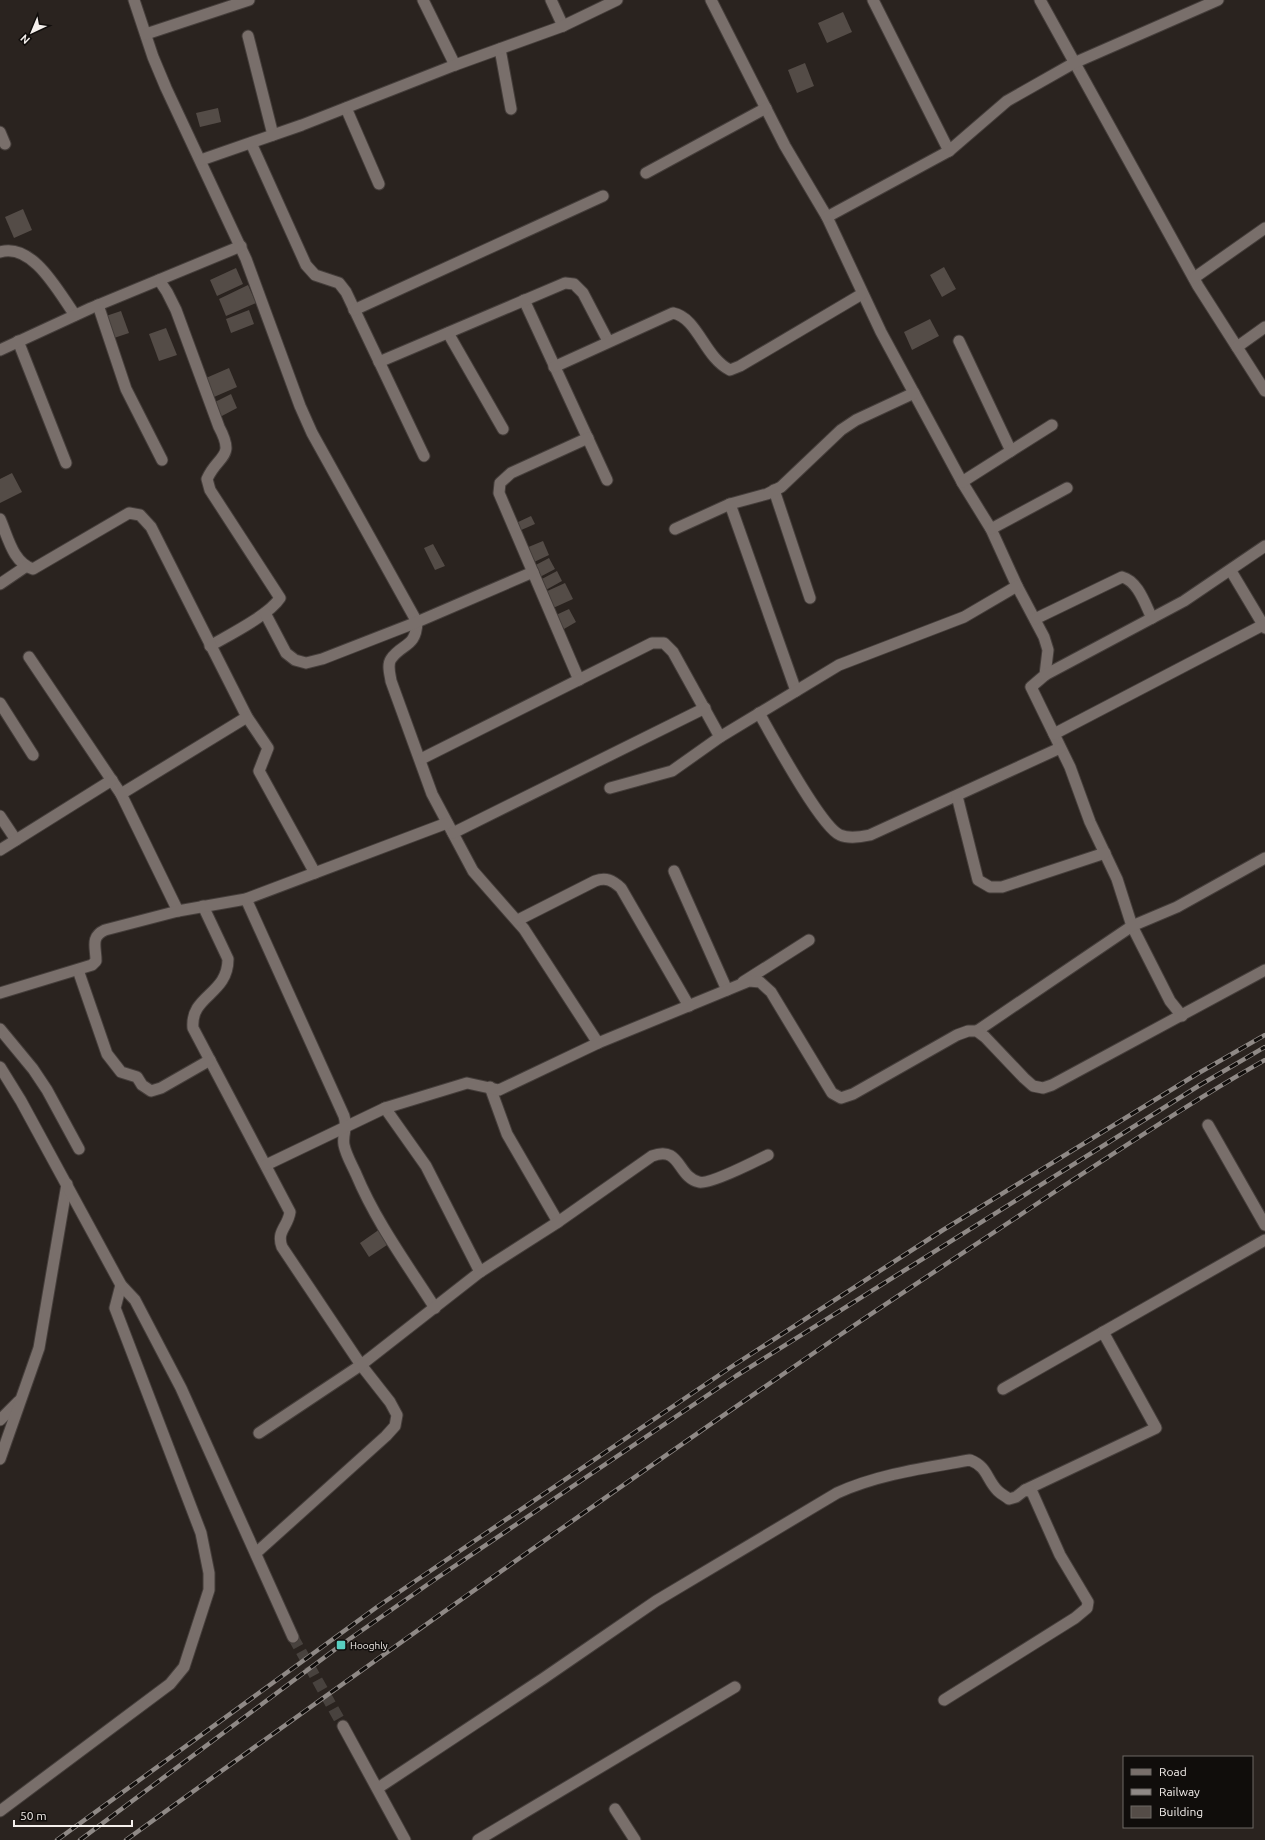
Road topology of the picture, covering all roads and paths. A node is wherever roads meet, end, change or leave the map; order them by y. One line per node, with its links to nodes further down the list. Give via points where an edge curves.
1 (134, 0): 11 (street)
2 (249, 0): 11 (street)
3 (423, 0): 15 (street)
4 (552, 0): 10 (street)
5 (617, 0): 10 (street)
6 (711, 0): 17 (street)
7 (873, 0): 23 (street)
8 (1040, 0): 14 (street)
9 (1218, 0): 14 (street)
10 (563, 26): 13 (street)
11 (146, 34): 24 (street, via 166,88)
12 (248, 36): 20 (street)
13 (500, 49): 15 (street); 18 (street)
14 (1074, 63): 23 (street, via 1007,101); 32 (street)
15 (455, 65): 16 (street)
16 (346, 108): 20 (street); 26 (street)
17 (766, 108): 25 (street); 28 (street)
18 (511, 109)
19 (0, 132): 22 (street)
20 (273, 135): 21 (street)
21 (251, 142): 24 (street); 37 (street, via 306,265 315,275 339,283)
22 (5, 144)
23 (949, 151): 28 (street)
24 (201, 160): 30 (street)
25 (646, 173)
26 (379, 184)
27 (603, 196): 37 (street)
28 (827, 217): 34 (street)
29 (1265, 228): 32 (street)
30 (241, 246): 33 (street); 75 (street, via 312,432)
31 (0, 252): 38 (street, via 8,249 25,254 37,263)
32 (1194, 278): 44 (street)
33 (159, 280): 36 (street); 72 (street, via 176,310 226,440 227,451 220,462 211,469 207,479 210,490 280,598 276,605)
34 (862, 294): 42 (street, via 730,370 713,358 691,324 682,315 673,313); 49 (street)
35 (524, 300): 40 (street); 42 (street, via 565,283 574,284 583,293); 47 (street)
36 (98, 305): 38 (street); 55 (street, via 126,389)
37 (354, 310): 46 (street)
38 (75, 315): 41 (street)
39 (1265, 327): 44 (street)
40 (448, 333): 46 (street); 51 (street)
41 (18, 341): 45 (street); 56 (street)
42 (608, 341): 47 (street)
43 (959, 341): 53 (street)
44 (1237, 347): 48 (street)
45 (0, 350)
46 (379, 362): 54 (street)
47 (554, 367): 52 (street)
48 (1265, 391)
49 (914, 393): 58 (street); 60 (street, via 856,420 781,487)
50 (1052, 425): 53 (street)
51 (503, 429)
52 (588, 438): 57 (street); 68 (street, via 511,473 500,483 500,493)
53 (1012, 451): 58 (street)
54 (424, 456)
55 (162, 460)
56 (66, 463)
57 (608, 480)
58 (962, 482): 63 (street)
59 (1067, 488): 63 (street)
60 (774, 490): 61 (street); 71 (street)
61 (730, 504): 64 (street); 81 (street)
62 (0, 519): 66 (street, via 16,557)
63 (991, 528): 70 (street)
64 (675, 529)
65 (1265, 546): 67 (street)
66 (25, 567): 69 (street); 77 (street, via 33,569 46,563 129,513 140,516 151,527)
67 (1231, 571): 73 (street, via 1184,602); 76 (street)
68 (533, 572): 75 (street); 80 (street)
69 (0, 584)
70 (1017, 586): 74 (street); 81 (street, via 964,617 839,665)
71 (810, 598)
72 (265, 613): 75 (street, via 286,653 295,660 306,663); 77 (street)
73 (1152, 618): 74 (street, via 1136,588 1129,579 1122,577); 79 (street)
74 (1035, 619): 79 (street, via 1048,650)
75 (417, 622): 90 (street, via 414,637 391,660 389,670)
76 (1264, 626): 86 (street)
77 (210, 646): 85 (street)
78 (29, 657): 91 (street)
79 (1045, 675): 86 (street, via 1031,687)
80 (579, 680): 83 (street, via 652,643 664,643 673,652); 90 (street)
81 (796, 691): 84 (street)
82 (0, 703): 89 (street)
83 (705, 708): 87 (street); 97 (street)
84 (759, 714): 87 (street); 94 (street, via 825,821 840,836 870,835)
85 (247, 717): 93 (street); 103 (street, via 268,748 259,771)
86 (1054, 734): 88 (street)
87 (720, 737): 92 (street, via 672,771)
88 (1060, 748): 94 (street); 100 (street)
89 (33, 755)
90 (421, 760): 96 (street, via 432,794)
91 (112, 780): 93 (street); 98 (street)
92 (610, 788)
93 (121, 794): 106 (street)
94 (957, 796): 100 (street, via 978,880 990,887 1002,887)
95 (0, 816): 98 (street)
96 (447, 823): 97 (street); 103 (street)
97 (453, 833): 107 (street, via 473,871)
98 (16, 840): 99 (street)
99 (0, 850)
100 (1105, 853): 108 (street, via 1117,879)
101 (1265, 858): 108 (street, via 1177,907)
102 (674, 871): 112 (street)
103 (314, 873): 104 (street)
104 (246, 899): 105 (street); 124 (street)
105 (204, 906): 106 (street); 119 (street, via 228,959 226,976 199,1005 192,1017 193,1028)
106 (178, 911): 110 (street, via 98,934 95,938 96,961)
107 (518, 920): 114 (street, via 595,881 604,878 613,881 620,888); 118 (street)
108 (1132, 926): 115 (street, via 1170,1001); 117 (street)
109 (809, 940): 112 (street)
110 (78, 970): 113 (street); 119 (street, via 107,1054 121,1072 137,1077 142,1085 151,1091)
111 (1265, 970): 115 (street)
112 (732, 988): 114 (street); 117 (street, via 749,982 760,982 771,992 832,1093 841,1098 853,1094 957,1035)
113 (0, 993)
114 (689, 1006): 118 (street)
115 (1182, 1016): 117 (street, via 1043,1088 1033,1086 985,1036)
116 (0, 1029): 125 (street, via 47,1090)
117 (977, 1031)
118 (598, 1043): 121 (street, via 508,1087 499,1090)
119 (210, 1060): 127 (street)
120 (0, 1069): 128 (street, via 21,1100)
121 (490, 1087): 122 (street, via 467,1083); 129 (street, via 507,1134)
122 (385, 1108): 124 (street); 132 (street, via 426,1166)
123 (1208, 1125): 130 (street)
124 (347, 1127): 127 (street); 134 (street, via 344,1146 364,1194)
125 (79, 1149)
126 (768, 1155): 129 (street, via 700,1183 690,1178 670,1155 661,1153 652,1156)
127 (266, 1165): 136 (street, via 290,1212 279,1239 282,1247)
128 (67, 1184): 133 (street); 138 (street, via 39,1348)
129 (558, 1222): 132 (street)
130 (1265, 1224)
131 (1265, 1240): 135 (street)
132 (480, 1272): 134 (street)
133 (120, 1285): 143 (street, via 135,1300 181,1388); 150 (street, via 115,1308 201,1533 209,1573 209,1590 184,1667 170,1684)
134 (434, 1308): 136 (street)
135 (1103, 1332): 137 (street); 142 (street, via 1156,1428)
136 (362, 1365): 140 (street); 143 (street, via 397,1415 395,1426)
137 (1003, 1389)
138 (21, 1399): 139 (street); 141 (street)
139 (0, 1420)
140 (259, 1433)
141 (0, 1459)
142 (1025, 1490): 146 (street, via 1032,1492 1060,1555 1086,1595 1087,1608); 148 (street, via 1009,1499 998,1490 979,1464 970,1460 882,1477 849,1488 656,1601)
143 (256, 1553): 144 (street)
144 (293, 1637)
145 (735, 1687): 152 (street)
146 (944, 1700)
147 (343, 1726): 148 (street)
148 (378, 1788): 151 (street)
149 (615, 1809): 153 (street)
150 (0, 1811)
151 (406, 1840)
152 (478, 1840)
153 (635, 1840)

